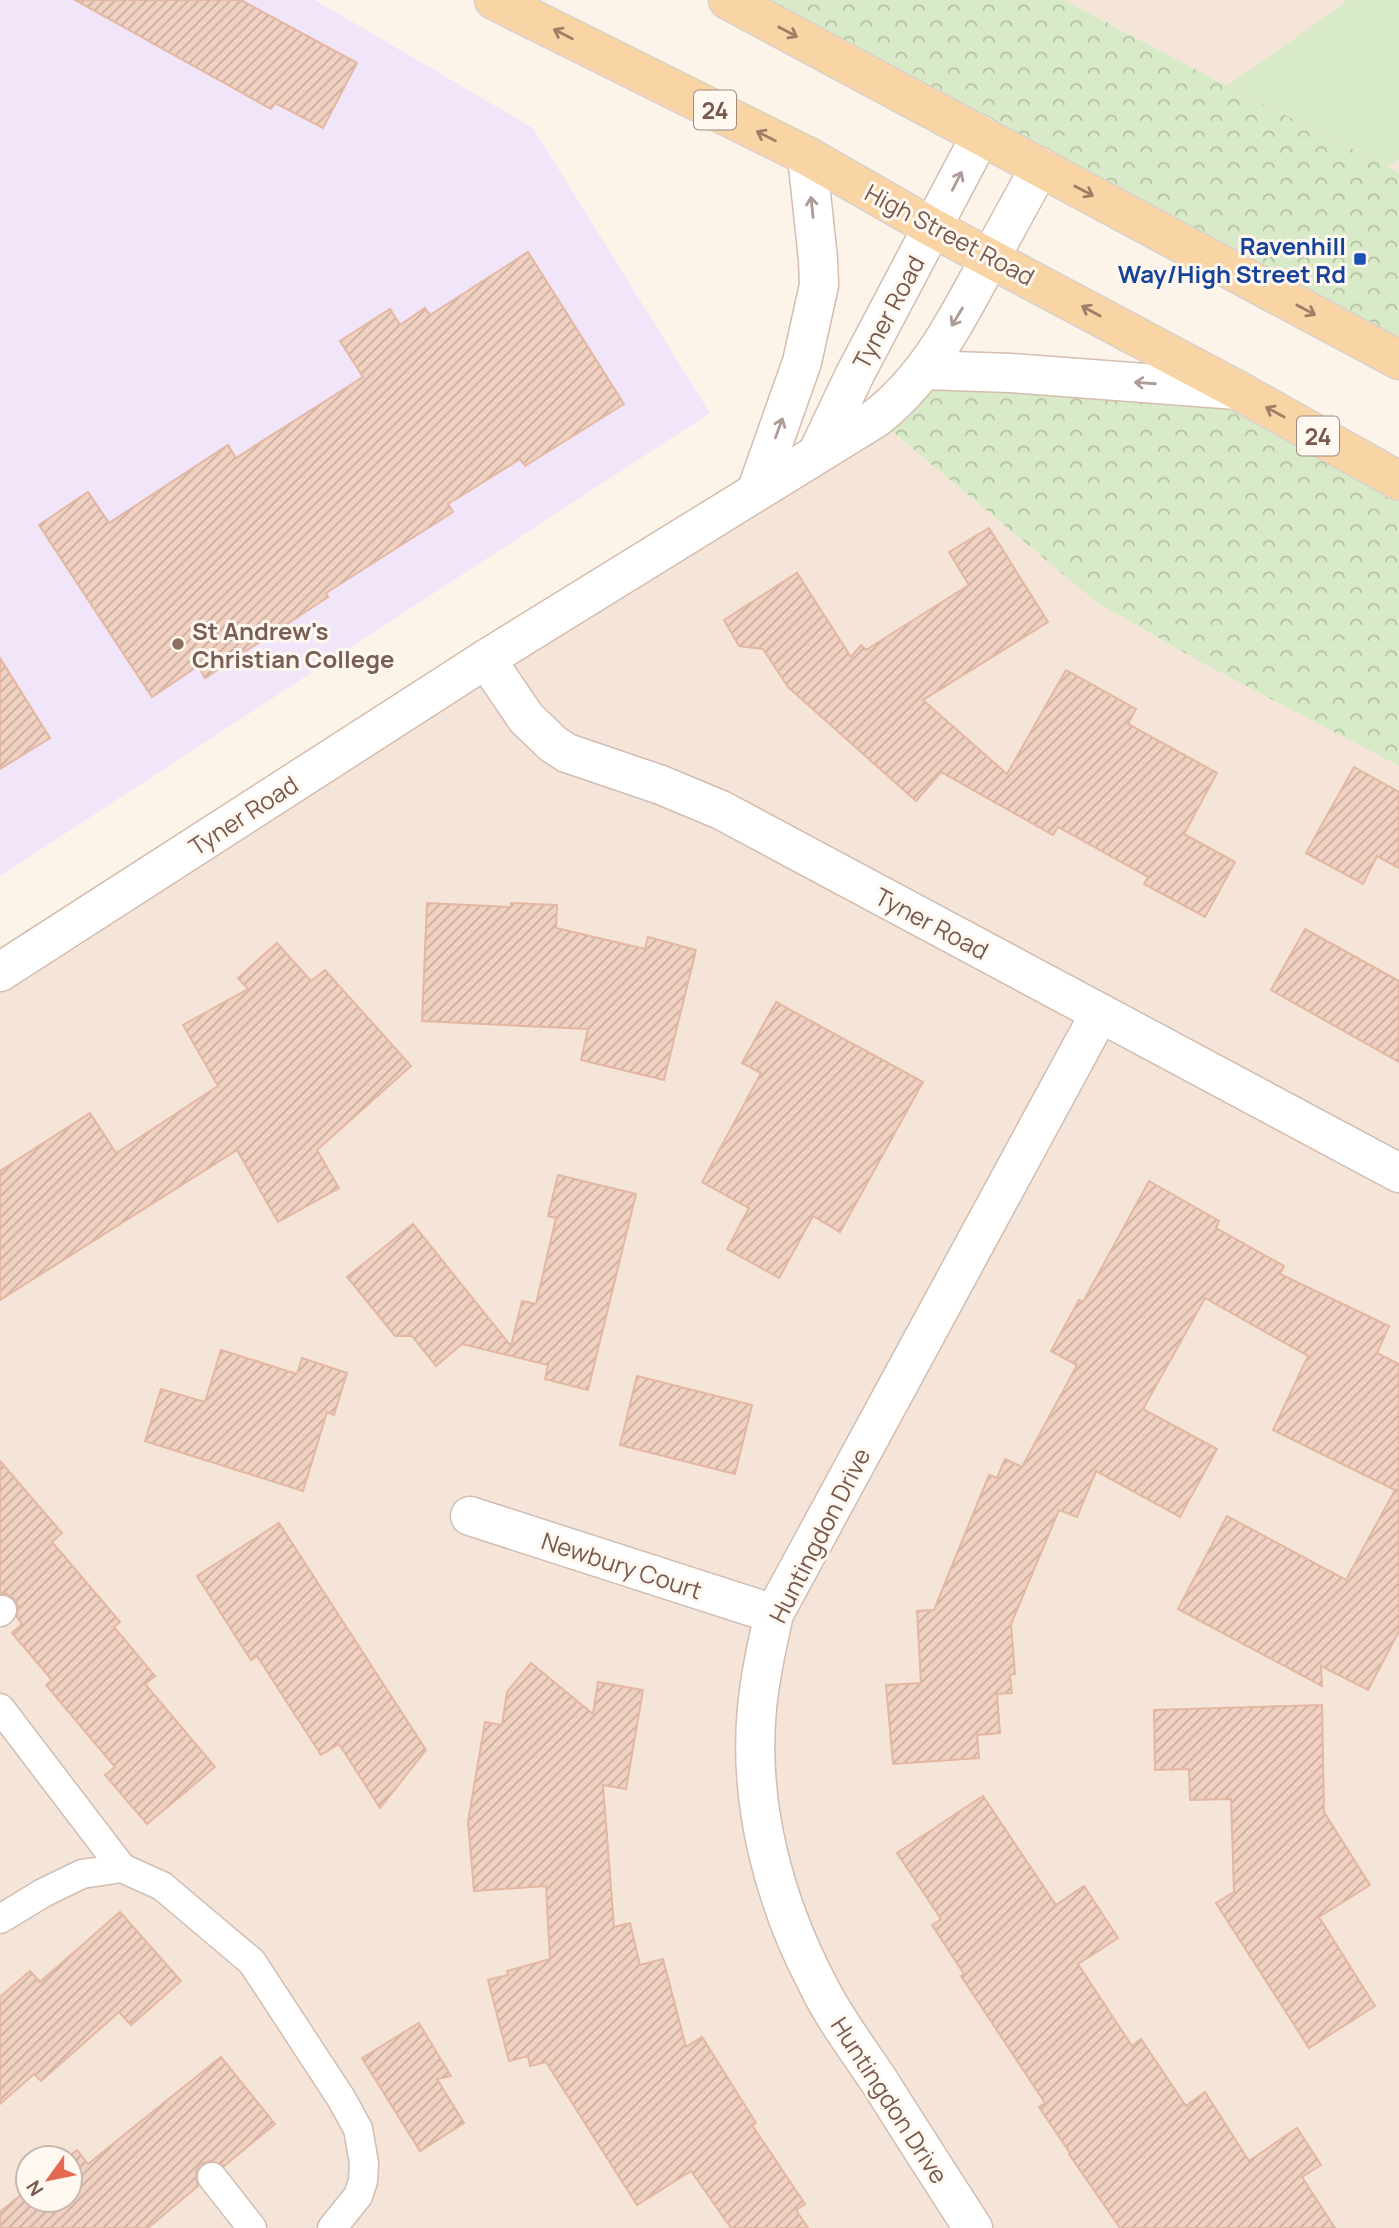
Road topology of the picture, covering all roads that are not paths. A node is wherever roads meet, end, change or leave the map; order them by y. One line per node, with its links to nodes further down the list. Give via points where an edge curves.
1 (494, 0): 4 (main road, High Street Road / 24, one-way to 1)
2 (728, 0): 3 (main road, one-way to 3)
3 (981, 135): 5 (main road); 6 (street, Tyner Road, one-way to 3)
4 (807, 156): 6 (main road, High Street Road / 24); 13 (street, one-way to 4, via 802,362 819,285)
5 (1040, 167): 7 (street, Tyner Road); 8 (main road, one-way to 8)
6 (933, 228): 7 (main road, High Street Road / 24); 11 (street, Tyner Road)
7 (990, 257): 9 (street, Tyner Road, one-way to 9); 10 (main road, High Street Road / 24, one-way to 7)
8 (1399, 360)
9 (925, 370): 10 (street, one-way to 9); 11 (street, Tyner Road, via 876,418)
10 (1237, 390): 12 (main road, High Street Road / 24, one-way to 10)
11 (818, 452): 13 (street, Tyner Road)
12 (1399, 481)
13 (755, 492): 14 (street, Tyner Road)
14 (486, 659): 15 (street, Tyner Road); 16 (street, Tyner Road, via 526,718 567,753 721,810)
15 (0, 972)
16 (1100, 1013): 17 (street, Tyner Road); 19 (street, Huntingdon Drive)
17 (1399, 1173)
18 (470, 1516): 19 (street, Newbury Court)
19 (774, 1614): 26 (street, Huntingdon Drive, via 757,1709 756,1763 767,1854 780,1896 819,1987)
20 (0, 1708): 21 (lane)
21 (122, 1868): 22 (lane, via 82,1874); 25 (lane, via 162,1885 252,1962 341,2098 358,2129 363,2181 358,2196)
22 (0, 1919)
23 (212, 2176): 24 (lane)
24 (252, 2228)
25 (332, 2228)
26 (973, 2228)

